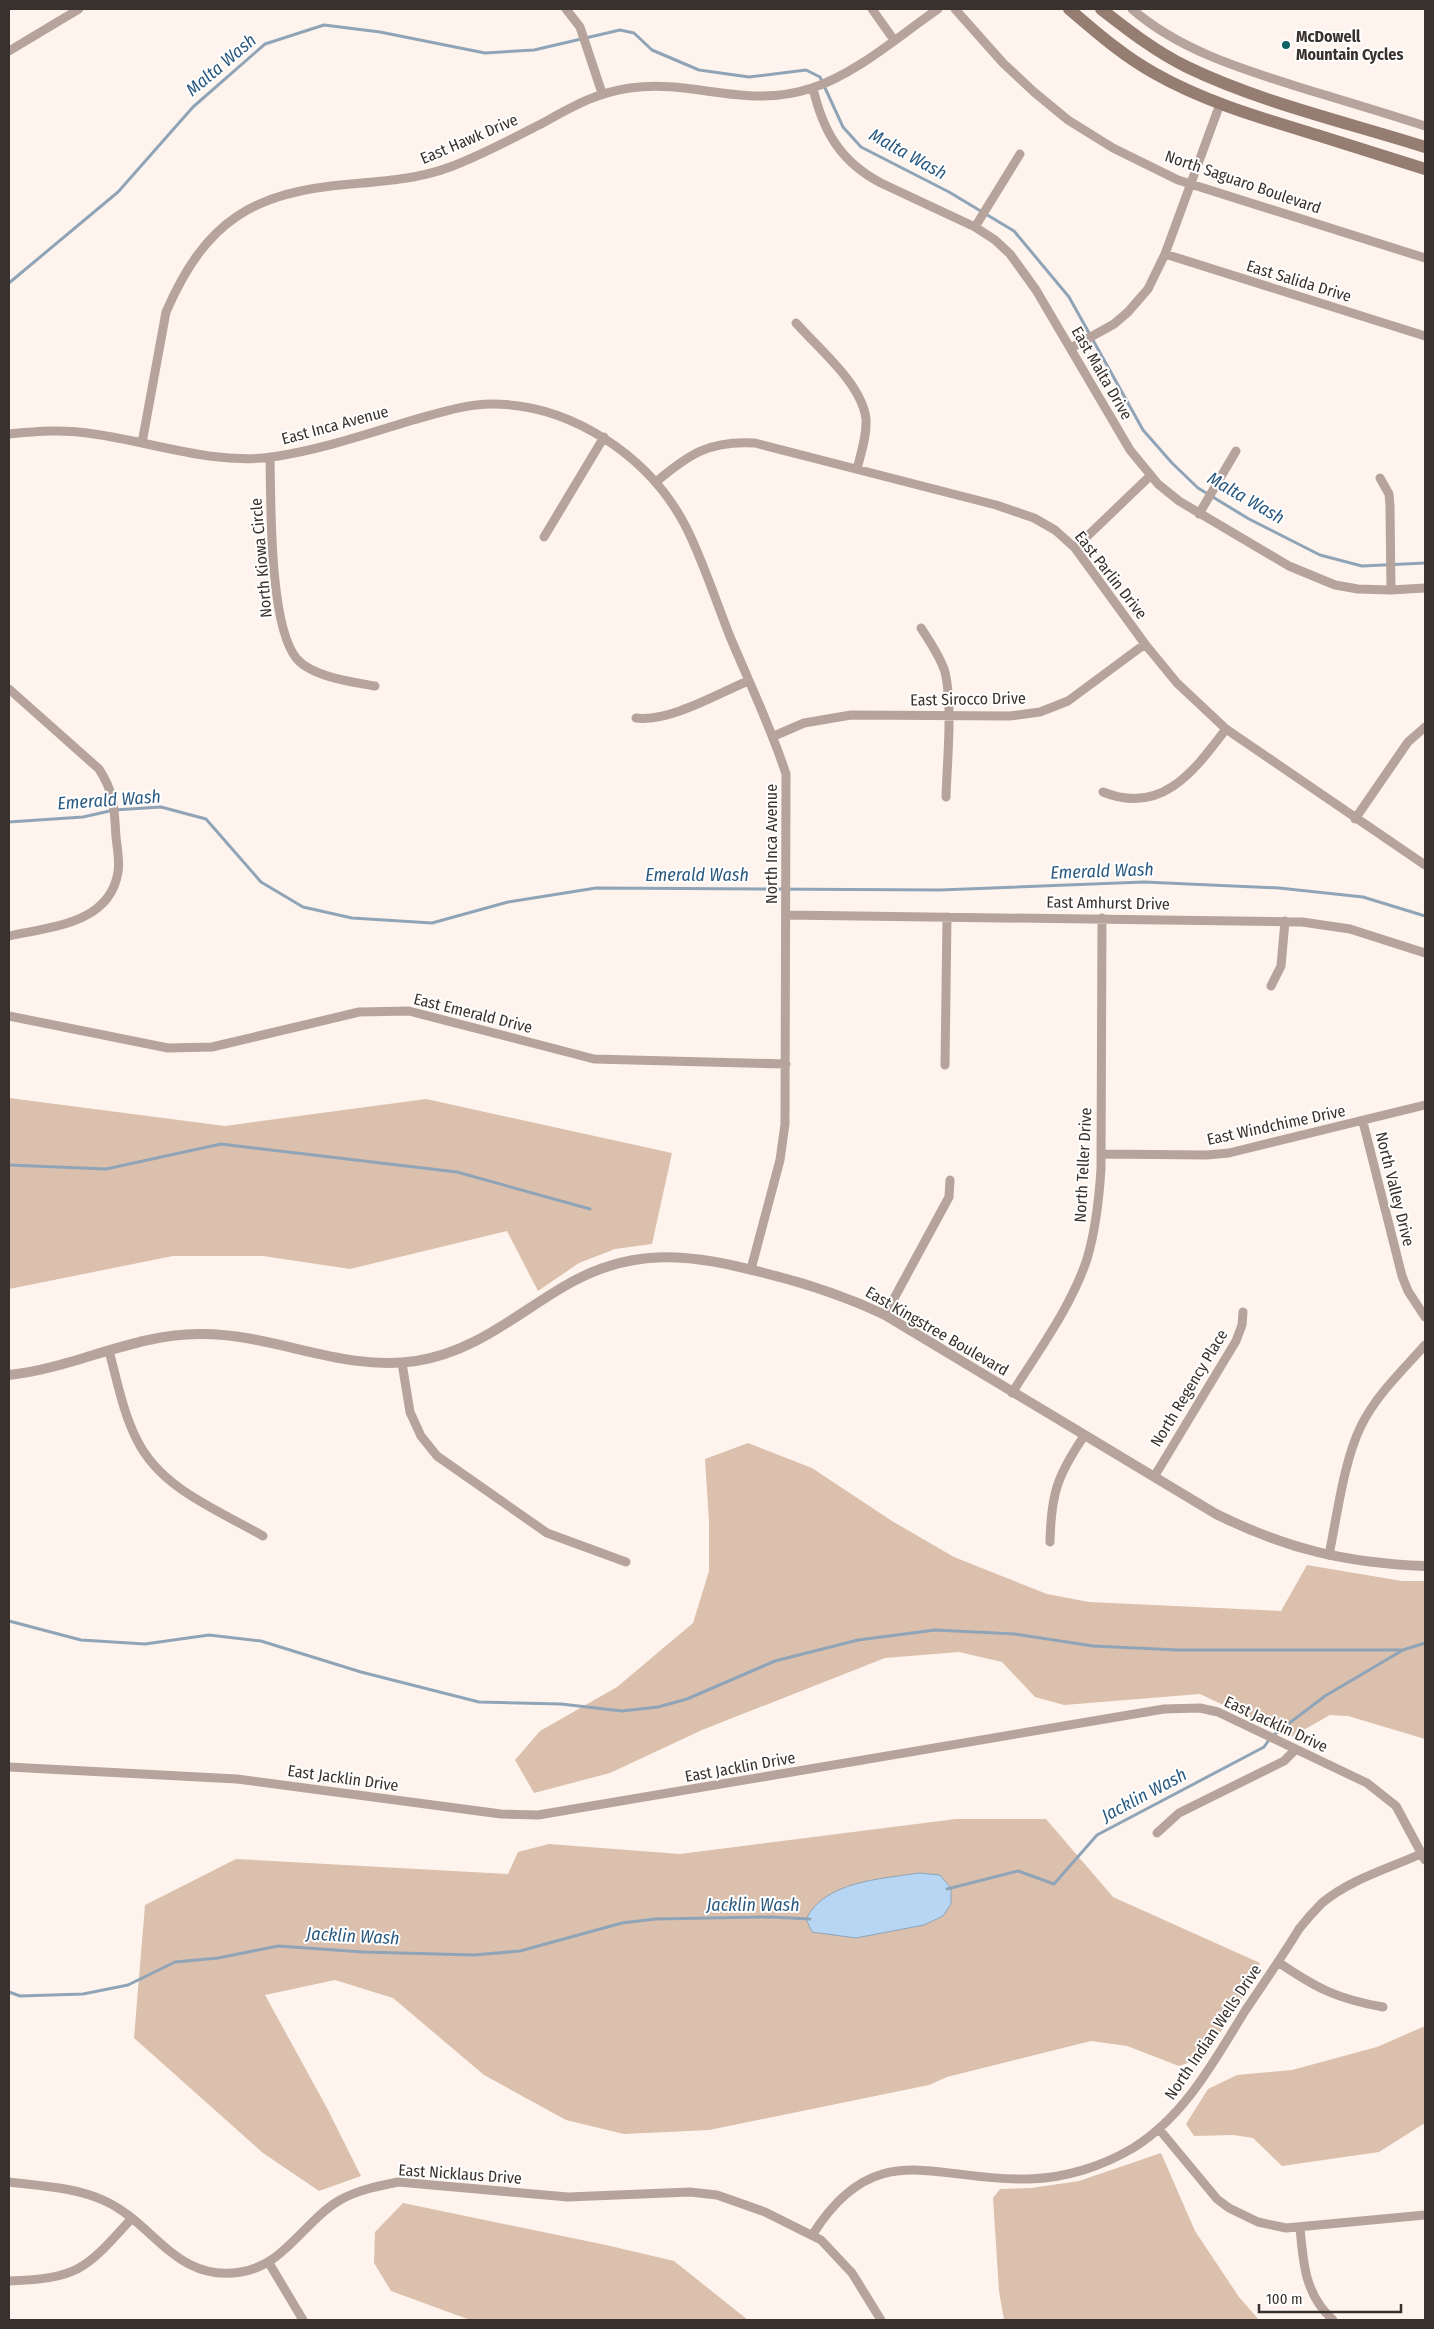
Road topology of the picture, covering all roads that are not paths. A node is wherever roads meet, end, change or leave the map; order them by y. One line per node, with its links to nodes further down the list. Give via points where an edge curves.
1 (79, 9): 10 (street)
2 (566, 9): 12 (street, via 580,27)
3 (872, 9): 9 (street)
4 (938, 9): 9 (street, East Hawk Drive)
5 (955, 9): 18 (street, North Saguaro Boulevard, via 1003,63 1068,120 1113,148)
6 (1069, 9): 13 (main road, via 1152,72)
7 (1101, 9): 15 (main road, via 1178,62 1237,88)
8 (1132, 9): 14 (street, via 1171,37 1218,59)
9 (894, 40): 11 (street, East Hawk Drive, via 849,71)
10 (9, 51)
11 (813, 88): 12 (street, East Hawk Drive, via 768,98 663,86); 19 (street, East Malta Drive, via 819,114 829,136 867,176)
12 (602, 93): 27 (street, East Hawk Drive, via 492,149 439,171 408,179 300,190 261,202 235,216 200,252 183,276 166,312)
13 (1220, 104): 17 (main road); 18 (street)
14 (1425, 126)
15 (1425, 147)
16 (1020, 154): 19 (street)
17 (1425, 169)
18 (1190, 184): 20 (street); 21 (street, North Saguaro Boulevard)
19 (974, 227): 24 (street, East Malta Drive, via 995,240 1023,270)
20 (1165, 254): 23 (street, East Salida Drive); 24 (street, via 1148,289 1128,312 1114,324)
21 (1425, 258)
22 (796, 323): 30 (street, via 850,383 861,400 866,429)
23 (1425, 336)
24 (1071, 348): 31 (street, East Malta Drive, via 1130,450)
25 (9, 434): 27 (street, East Inca Avenue, via 44,430 92,433)
26 (604, 437): 29 (street, East Inca Avenue, via 565,418 492,404 451,409 316,448); 33 (street, North Inca Avenue); 35 (street)
27 (142, 443): 29 (street, East Inca Avenue, via 224,457)
28 (1236, 451): 34 (street)
29 (270, 457): 42 (street, North Kiowa Circle, via 271,535 279,612 288,646 311,670 343,681)
30 (857, 469): 33 (street, East Parlin Drive, via 755,443 737,442 716,445 683,459); 36 (street, East Parlin Drive, via 1034,518 1055,530)
31 (1150, 476): 34 (street, East Malta Drive); 36 (street)
32 (1380, 478): 38 (street, via 1390,506)
33 (656, 482): 41 (street, North Inca Avenue, via 685,527)
34 (1200, 514): 38 (street, East Malta Drive, via 1311,576 1350,587)
35 (544, 537)
36 (1075, 548): 40 (street, East Parlin Drive)
37 (1425, 588): 38 (street, East Malta Drive)
38 (1391, 590)
39 (921, 628): 44 (street, via 944,672)
40 (1145, 644): 44 (street, East Sirocco Drive, via 1081,692 1055,707 1023,715); 47 (street, East Parlin Drive, via 1177,683)
41 (748, 681): 45 (street, via 656,718); 48 (street, North Inca Avenue)
42 (375, 686)
43 (9, 689): 57 (street, via 99,769 108,783 113,796 119,870 116,882 104,901 82,919)
44 (947, 716): 48 (street, East Sirocco Drive, via 837,717 804,723); 50 (street)
45 (636, 718)
46 (1425, 727): 51 (street, via 1408,742)
47 (1226, 729): 49 (street, via 1185,779 1166,792 1142,799 1115,797); 51 (street, East Parlin Drive)
48 (774, 736): 53 (street, North Inca Avenue, via 786,774)
49 (1103, 792)
50 (946, 797)
51 (1355, 819): 52 (street, East Parlin Drive)
52 (1425, 865)
53 (786, 915): 54 (street, East Amhurst Drive); 61 (street, North Inca Avenue)
54 (947, 917): 55 (street, East Amhurst Drive); 62 (street)
55 (1102, 918): 56 (street, East Amhurst Drive); 65 (street, North Teller Drive)
56 (1285, 921): 58 (street, East Amhurst Drive, via 1350,929); 59 (street, via 1281,966)
57 (9, 936)
58 (1425, 953)
59 (1271, 986)
60 (9, 1016): 61 (street, East Emerald Drive, via 168,1048 212,1047 359,1012 409,1011 594,1059)
61 (786, 1064): 67 (street, North Inca Avenue, via 780,1160)
62 (945, 1065)
63 (1425, 1105): 64 (street, East Windchime Drive)
64 (1362, 1122): 65 (street, East Windchime Drive, via 1230,1153); 70 (street, North Valley Drive, via 1402,1276)
65 (1101, 1154): 75 (street, North Teller Drive, via 1098,1209 1086,1260 1069,1301)
66 (950, 1180): 69 (street, via 945,1205)
67 (751, 1269): 69 (street, East Kingstree Boulevard, via 832,1292); 73 (street, East Kingstree Boulevard, via 685,1256 621,1263 564,1286 469,1346 431,1359)
68 (1243, 1312): 77 (street, North Regency Place, via 1236,1341)
69 (885, 1315): 75 (street, East Kingstree Boulevard)
70 (1425, 1317)
71 (1425, 1345): 80 (street, via 1376,1400 1361,1425 1350,1455)
72 (109, 1351): 73 (street, East Kingstree Boulevard, via 167,1336 215,1334 351,1361); 74 (street, East Kingstree Boulevard, via 55,1367); 78 (street, via 136,1438 152,1463 183,1491)
73 (402, 1363): 81 (street, via 410,1412 421,1436 437,1456 547,1533)
74 (9, 1375)
75 (1012, 1392): 76 (street, East Kingstree Boulevard)
76 (1084, 1436): 77 (street, East Kingstree Boulevard); 79 (street, via 1056,1482 1051,1505)
77 (1154, 1477): 80 (street, East Kingstree Boulevard, via 1239,1525 1286,1544)
78 (263, 1536)
79 (1050, 1542)
80 (1329, 1555): 82 (street, East Kingstree Boulevard, via 1365,1562)
81 (626, 1562)
82 (1425, 1566)
83 (1296, 1749): 84 (street, East Jacklin Drive, via 1218,1712 1174,1708 557,1813 516,1815 237,1779); 85 (street, via 1284,1761 1179,1813); 86 (street, East Jacklin Drive, via 1368,1783 1396,1806)
84 (9, 1767)
85 (1157, 1832)
86 (1424, 1855): 87 (street, North Indian Wells Drive, via 1364,1876 1331,1896 1299,1929)
87 (1278, 1962): 88 (street, via 1336,1997); 89 (street, North Indian Wells Drive, via 1202,2079)
88 (1383, 2007)
89 (1159, 2129): 93 (street, via 1217,2199 1229,2208 1265,2224); 94 (street, North Indian Wells Drive, via 1133,2148 1104,2162 1081,2171 1046,2178 1008,2179 911,2169 883,2173 845,2194 831,2207)
90 (9, 2182): 92 (street, East Nicklaus Drive, via 92,2195 114,2205)
91 (1425, 2215): 93 (street)
92 (132, 2219): 95 (street, East Nicklaus Drive, via 166,2251 198,2269 213,2273 241,2272); 96 (street, via 80,2269 51,2278)
93 (1300, 2227): 99 (street, via 1306,2280 1320,2306)
94 (813, 2234): 95 (street, East Nicklaus Drive, via 734,2200 706,2192 568,2197 398,2182 340,2200); 98 (street, East Nicklaus Drive, via 852,2273)
95 (269, 2263): 97 (street)
96 (9, 2281)
97 (303, 2320)
98 (882, 2320)
99 (1333, 2320)

